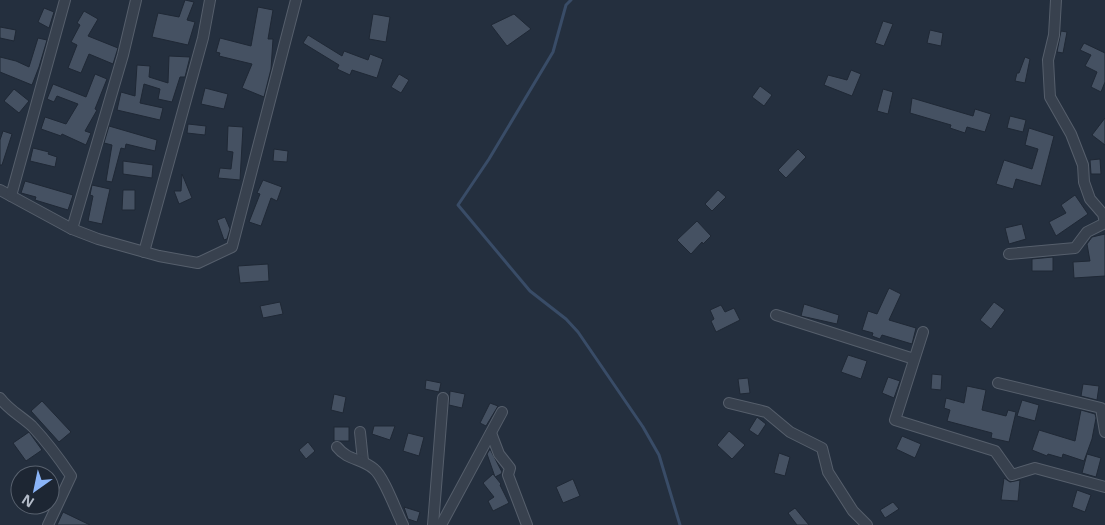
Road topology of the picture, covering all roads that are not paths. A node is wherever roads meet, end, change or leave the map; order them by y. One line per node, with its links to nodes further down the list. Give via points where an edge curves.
1 (66, 0): 7 (street)
2 (136, 0): 9 (street)
3 (210, 0): 10 (street, via 203,38)
4 (296, 0): 10 (street, via 232,247 198,263)
5 (1056, 0): 8 (street, via 1054,35 1048,60 1050,97 1071,134 1083,165 1090,199 1103,214)
6 (0, 190): 7 (street)
7 (11, 196): 9 (street)
8 (1105, 223): 11 (street, via 1087,232 1075,248)
9 (72, 228): 10 (street)
10 (144, 252)
11 (1009, 254)
12 (776, 315): 14 (street)
13 (922, 332): 14 (street)
14 (914, 359): 25 (street, via 895,420 995,452 1012,475 1035,468)
15 (998, 383): 21 (street, via 1101,408)
16 (0, 398): 26 (street, via 53,449 71,476)
17 (442, 398): 28 (street)
18 (729, 403): 31 (street, via 766,412 790,432 822,448 828,472 853,511)
19 (502, 412): 22 (street)
20 (360, 432): 24 (street)
21 (1105, 432)
22 (491, 433): 29 (street); 30 (street, via 499,454 510,468 508,476)
23 (337, 447): 24 (street, via 346,456)
24 (363, 461): 27 (street, via 376,470)
25 (1105, 487)
26 (48, 525)
27 (403, 525)
28 (433, 525)
29 (441, 525)
30 (527, 525)
31 (867, 525)

